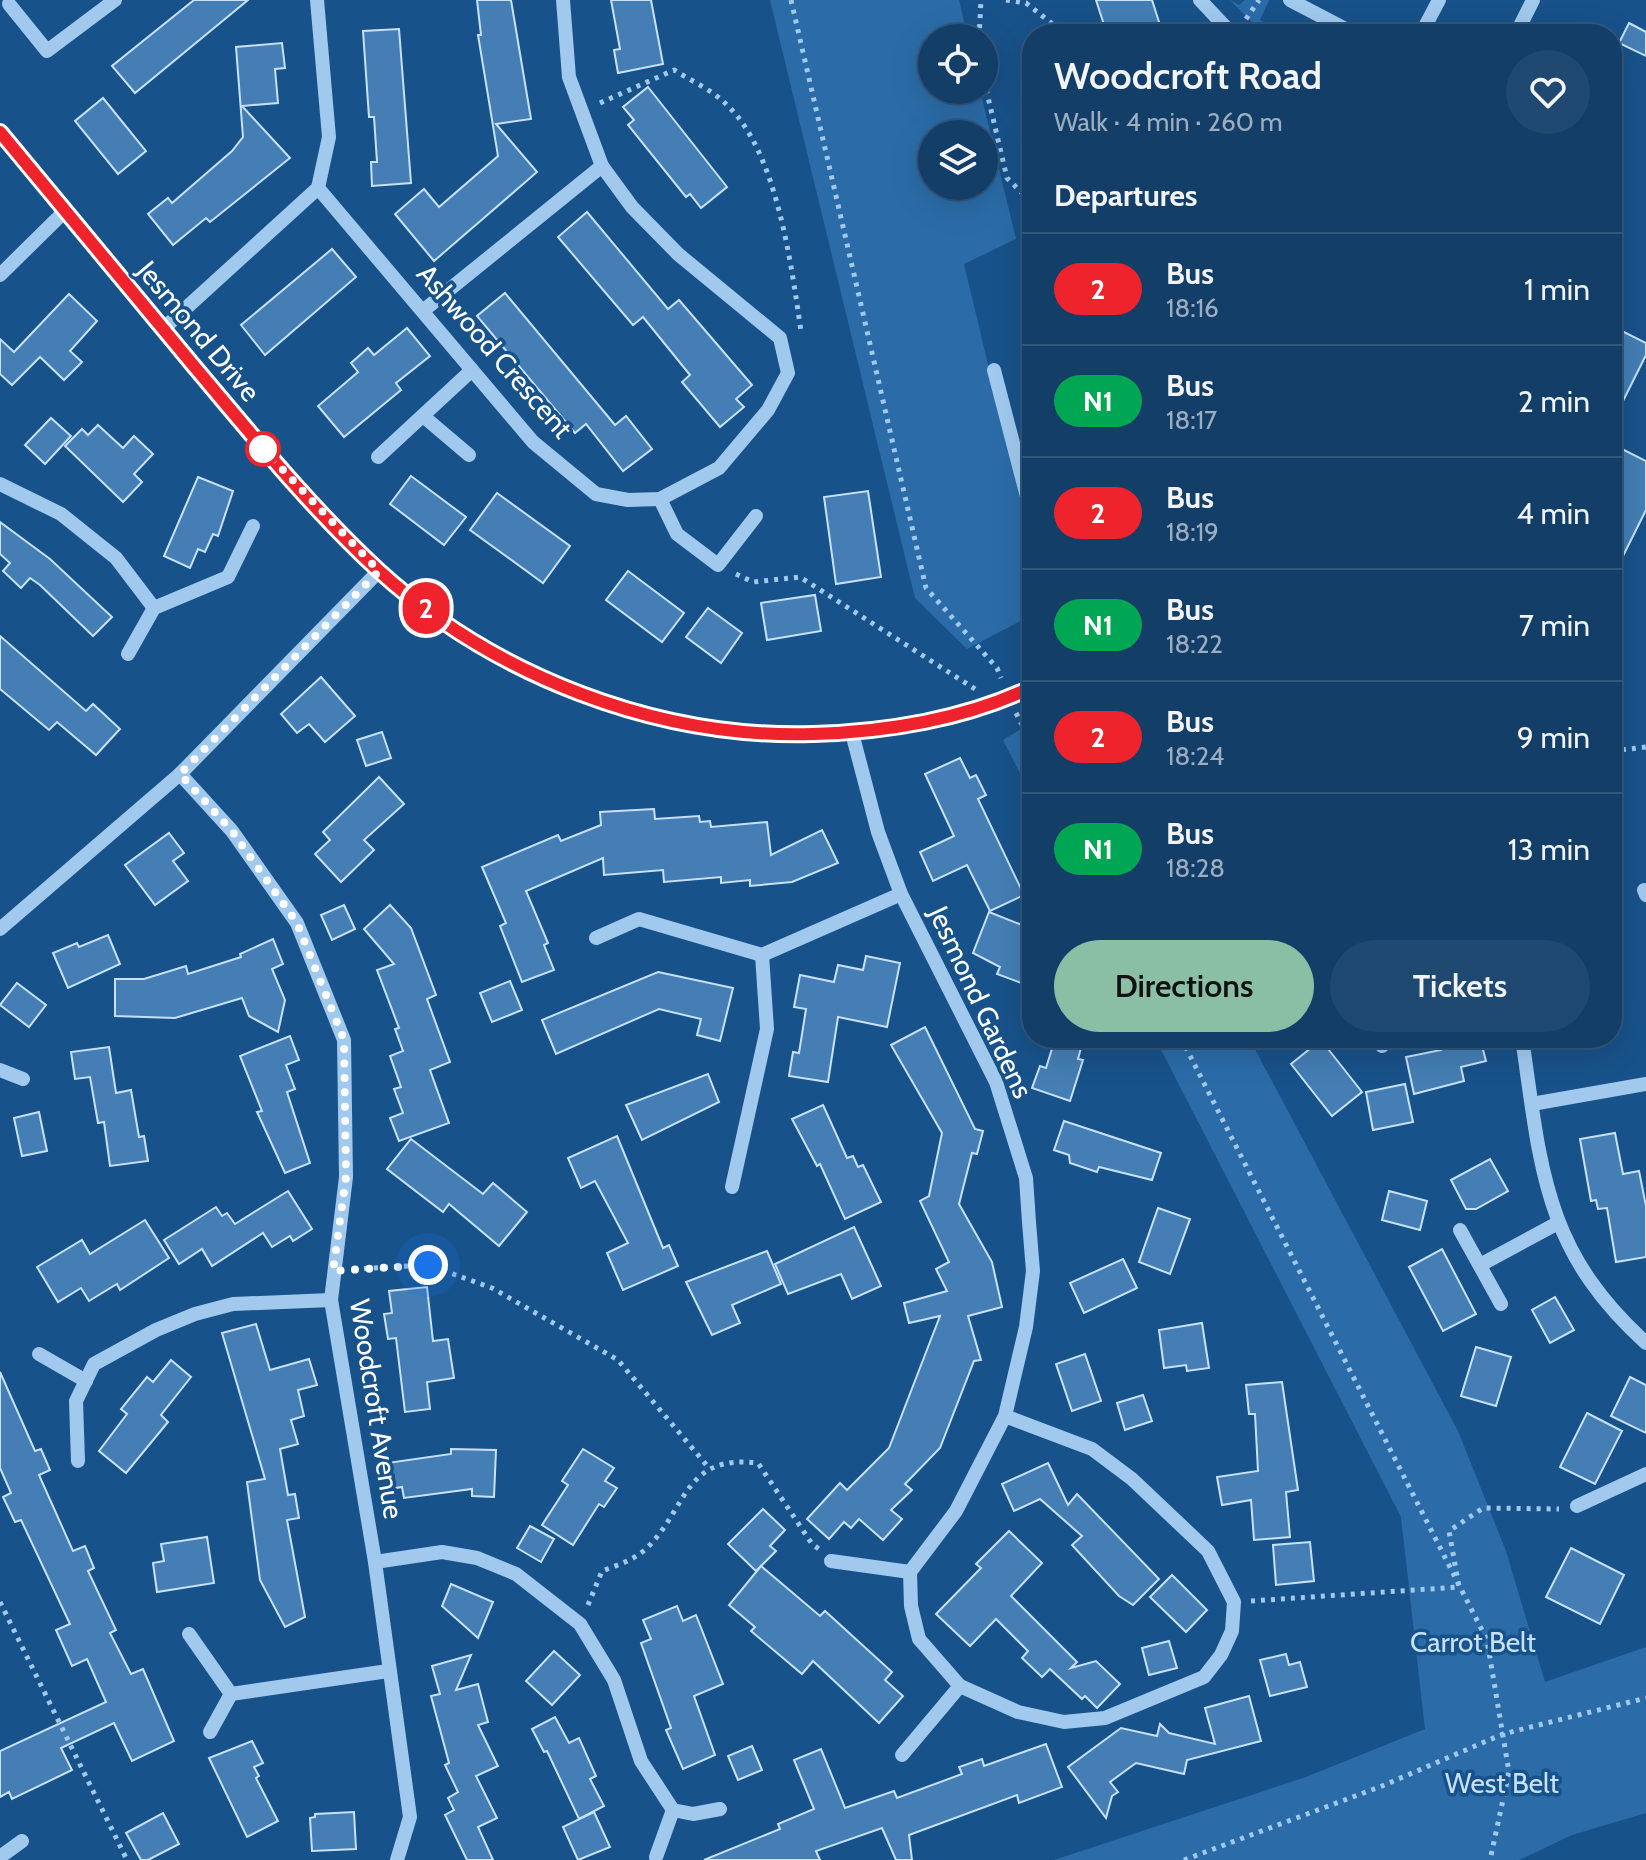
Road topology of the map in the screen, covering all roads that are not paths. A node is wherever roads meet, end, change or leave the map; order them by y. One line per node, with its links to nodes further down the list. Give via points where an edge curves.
1 (115, 0): 8 (street, via 47,51)
2 (317, 0): 15 (street, via 329,137)
3 (563, 0): 14 (street, via 569,77)
4 (1200, 0): 9 (street)
5 (1290, 0): 10 (street)
6 (1439, 0): 11 (street)
7 (1533, 0): 12 (street)
8 (9, 4)
9 (1223, 24)
10 (1336, 24)
11 (1426, 24)
12 (1521, 24)
13 (0, 132): 16 (street, Jesmond Drive)
14 (602, 166): 18 (street); 27 (street, Ashwood Crescent, via 632,207 678,254 780,338 788,373 768,410 719,468)
15 (318, 188): 18 (street, Ashwood Crescent); 19 (street)
16 (65, 211): 17 (street); 19 (street, Jesmond Drive)
17 (0, 275)
18 (424, 310): 20 (street, Ashwood Crescent)
19 (163, 329): 30 (street, Jesmond Drive, via 272,459)
20 (472, 370): 22 (street); 27 (street, Ashwood Crescent, via 533,442 596,494)
21 (994, 370): 25 (street)
22 (423, 416): 23 (street); 24 (street)
23 (469, 455)
24 (378, 457)
25 (1022, 478)
26 (0, 484): 31 (street, via 61,514 116,558)
27 (660, 499): 28 (street, via 677,534 718,565)
28 (756, 516)
29 (253, 526): 31 (street, via 228,577)
30 (379, 571): 34 (street, Jesmond Drive, via 448,625 527,671 652,719 758,736); 35 (street)
31 (154, 608): 32 (street)
32 (128, 654)
33 (1022, 691): 34 (street, Jesmond Drive, via 924,721)
34 (852, 733): 36 (street, Jesmond Gardens)
35 (180, 774): 37 (street); 49 (street, Woodcroft Avenue, via 232,831 297,923 344,1040 346,1177)
36 (901, 894): 39 (street, Jesmond Gardens); 54 (street, Jesmond Gardens, via 996,1082 1026,1178 1033,1271)
37 (0, 929)
38 (596, 938): 39 (street, via 639,919)
39 (762, 955): 45 (street, via 767,1029)
40 (1524, 1048): 44 (street)
41 (0, 1070): 42 (street)
42 (23, 1079)
43 (1646, 1084): 44 (street)
44 (1532, 1104): 46 (street)
45 (732, 1187)
46 (1556, 1224): 48 (street); 51 (street, via 1616,1316)
47 (1460, 1230): 48 (street)
48 (1480, 1265): 50 (street)
49 (331, 1300): 53 (street, via 233,1304 195,1314 94,1364); 59 (street, Woodcroft Avenue)
50 (1501, 1304)
51 (1646, 1343)
52 (39, 1354): 53 (street)
53 (86, 1381): 55 (street, via 76,1401)
54 (1005, 1416): 60 (street, Jesmond Gardens, via 956,1511); 63 (street, via 1092,1449 1132,1479 1208,1551 1234,1602 1232,1631 1204,1677 1105,1718 1064,1722 1018,1712)
55 (78, 1461)
56 (1646, 1474): 57 (street)
57 (1577, 1506)
58 (831, 1561): 60 (street)
59 (375, 1562): 62 (street, Woodcroft Avenue); 68 (street, via 442,1552 477,1558 516,1574 580,1624 614,1680 641,1761)
60 (910, 1572): 63 (street, via 919,1639)
61 (189, 1634): 64 (street)
62 (388, 1671): 64 (street); 72 (street, Woodcroft Avenue, via 410,1817)
63 (960, 1686): 66 (street)
64 (231, 1694): 65 (street)
65 (210, 1732)
66 (902, 1755)
67 (720, 1809): 68 (street, via 693,1814)
68 (673, 1810): 71 (street)
69 (22, 1841): 70 (street)
70 (0, 1857)
71 (656, 1857)
72 (397, 1860)

